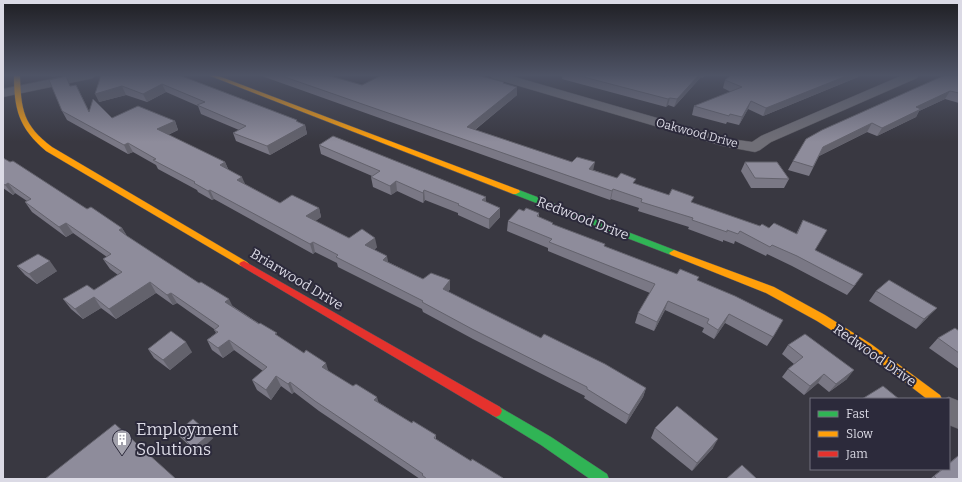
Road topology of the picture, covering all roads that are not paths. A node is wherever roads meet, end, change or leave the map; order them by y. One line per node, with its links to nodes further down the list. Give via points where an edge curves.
1 (18, 97): 8 (street, Briarwood Drive, via 23,121 34,137 49,149 546,441)
2 (269, 97): 5 (street, Redwood Drive, via 770,290 868,347)
3 (573, 97): 4 (street, Oakwood Drive, via 728,143 755,146)
4 (862, 97)
5 (935, 398)
6 (950, 410): 7 (street)
7 (959, 416)
8 (602, 479)

